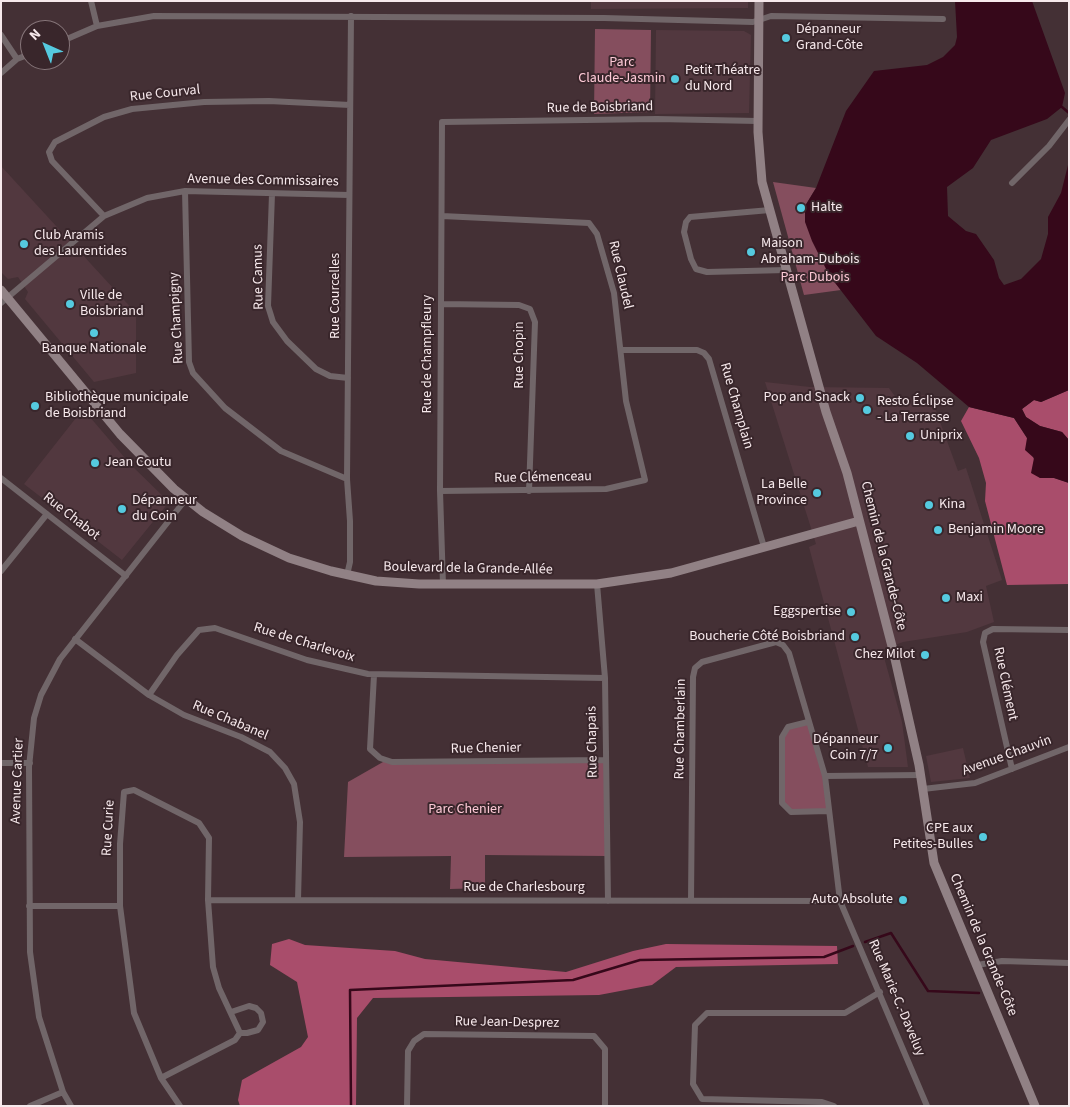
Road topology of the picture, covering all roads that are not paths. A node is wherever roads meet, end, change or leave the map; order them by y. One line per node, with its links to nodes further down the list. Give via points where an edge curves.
1 (91, 1): 6 (street)
2 (759, 1): 4 (main road, Chemin de la Grande-Côte)
3 (351, 16): 4 (street, via 753,22); 6 (street, via 154,16); 12 (street, Rue Courcelles)
4 (759, 19): 5 (street, via 818,16); 14 (main road, Chemin de la Grande-Côte)
5 (943, 19)
6 (97, 26): 8 (street)
7 (1, 35): 10 (street)
8 (70, 38)
9 (20, 59): 10 (street)
10 (17, 60): 11 (street)
11 (1, 73)
12 (350, 105): 19 (street, Rue Courcelles); 21 (street, Rue Courval, via 204,102 132,109 104,117 55,142 49,152 52,161)
13 (1069, 120): 16 (street, via 1049,146)
14 (758, 121): 15 (street, Rue de Boisbriand); 20 (main road, Chemin de la Grande-Côte, via 760,168)
15 (442, 122): 22 (street, Rue de Champfleury)
16 (1012, 183)
17 (185, 192): 18 (street, Avenue des Commissaires); 21 (street, Avenue des Commissaires, via 147,198); 29 (street, Rue Champigny, via 189,362 193,372 225,408 280,451)
18 (272, 194): 19 (street, Avenue des Commissaires); 27 (street, Rue Camus, via 268,306 273,322 286,341 316,369 330,376)
19 (350, 195): 27 (street, Rue Courcelles)
20 (770, 210): 23 (main road, Chemin de la Grande-Côte); 23 (street, via 690,217 684,228 691,259 702,272)
21 (104, 216): 24 (street, Avenue des Commissaires)
22 (442, 216): 25 (street, Rue de Champfleury); 26 (street, Rue Claudel, via 589,224 597,234 614,293)
23 (786, 270): 35 (main road, Chemin de la Grande-Côte)
24 (3, 297): 33 (main road, Boulevard de la Grande-Allée, via 132,447)
25 (441, 304): 31 (street, Rue de Champfleury); 32 (street, Rue Chopin, via 518,305 530,309 535,322)
26 (621, 350): 30 (street, Rue Claudel, via 626,400); 36 (street, Rue Champlain, via 697,350 710,359)
27 (348, 378): 29 (street, Rue Courcelles)
28 (1, 478): 34 (street, Rue Chabot)
29 (347, 478): 38 (street, Rue Courcelles, via 350,529)
30 (645, 480): 32 (street, Rue Clémenceau, via 606,489)
31 (440, 491): 32 (street, Rue Clémenceau); 41 (street, Rue de Champfleury)
32 (529, 491)
33 (186, 499): 38 (main road, Boulevard de la Grande-Allée, via 228,528 265,548 308,565); 39 (street, Avenue Cartier)
34 (47, 514): 37 (street); 39 (street, Rue Chabot)
35 (859, 521): 36 (main road, Boulevard de la Grande-Allée); 53 (main road, Chemin de la Grande-Côte, via 898,670)
36 (764, 547): 40 (main road, Boulevard de la Grande-Allée, via 671,573)
37 (1, 571)
38 (347, 575): 41 (main road, Boulevard de la Grande-Allée, via 392,583)
39 (126, 576): 43 (street, Avenue Cartier)
40 (596, 584): 41 (main road, Boulevard de la Grande-Allée); 45 (street, Rue Chapais)
41 (443, 585)
42 (1069, 630): 52 (street, Rue Clément, via 994,629 984,633 983,642)
43 (75, 640): 46 (street, Rue Chabanel); 51 (street, Avenue Cartier, via 41,695 34,718)
44 (374, 675): 45 (street, Rue de Charlevoix); 46 (street, Rue de Charlevoix, via 307,660 214,628 199,630); 49 (street, Rue Chenier, via 370,749 380,758 392,762)
45 (605, 678): 49 (street, Rue Chapais)
46 (148, 695): 58 (street, Rue Chabanel, via 184,715 270,752 285,768 294,784 300,822)
47 (808, 722): 54 (street, Rue Chamberlain); 56 (street, via 788,728 782,738 782,803 791,812); 60 (street, Rue Chamberlain, via 789,653 783,645 776,642 702,662 695,668)
48 (1069, 747): 52 (street, Avenue Chauvin)
49 (605, 760): 59 (street, Rue Chapais)
50 (1, 763): 51 (street)
51 (30, 763): 62 (street, Avenue Cartier)
52 (1012, 769): 55 (street, Avenue Chauvin, via 970,784)
53 (921, 775): 54 (street); 55 (main road, Chemin de la Grande-Côte)
54 (825, 776): 56 (street, Rue Chamberlain)
55 (923, 788): 65 (main road, Chemin de la Grande-Côte, via 934,862)
56 (828, 811): 61 (street, Rue Chamberlain)
57 (208, 900): 58 (street, Rue de Charlesbourg); 63 (street, Rue Curie, via 209,838 198,823 134,790 124,792); 67 (street, Rue Curie, via 213,967)
58 (298, 900): 59 (street, Rue de Charlesbourg)
59 (608, 900): 60 (street, Rue de Charlesbourg)
60 (691, 900): 61 (street, Rue de Charlesbourg)
61 (840, 900): 66 (street, Rue Marie-C.-Daveluy)
62 (29, 906): 63 (street); 70 (street, Avenue Cartier, via 30,952 39,1017)
63 (120, 906): 69 (street, Rue Curie, via 134,1013)
64 (1069, 963): 65 (street, via 1002,961)
65 (977, 965): 78 (main road, Chemin de la Grande-Côte)
66 (880, 992): 76 (street, via 845,1013 707,1013 695,1025 693,1084 702,1099 822,1102); 77 (street, Rue Marie-C.-Daveluy)
67 (231, 1012): 68 (street, Rue Curie); 68 (street, via 249,1006 261,1013 263,1022 258,1030)
68 (240, 1033): 69 (street, via 235,1040)
69 (161, 1078): 73 (street, Rue Curie)
70 (63, 1092): 71 (street); 72 (street, Avenue Cartier)
71 (30, 1106)
72 (71, 1106)
73 (180, 1106)
74 (408, 1106): 75 (street, Rue Jean-Desprez, via 408,1051 424,1034 434,1034 594,1036 605,1049)
75 (605, 1106)
76 (834, 1106)
77 (927, 1106)
78 (1036, 1106)

